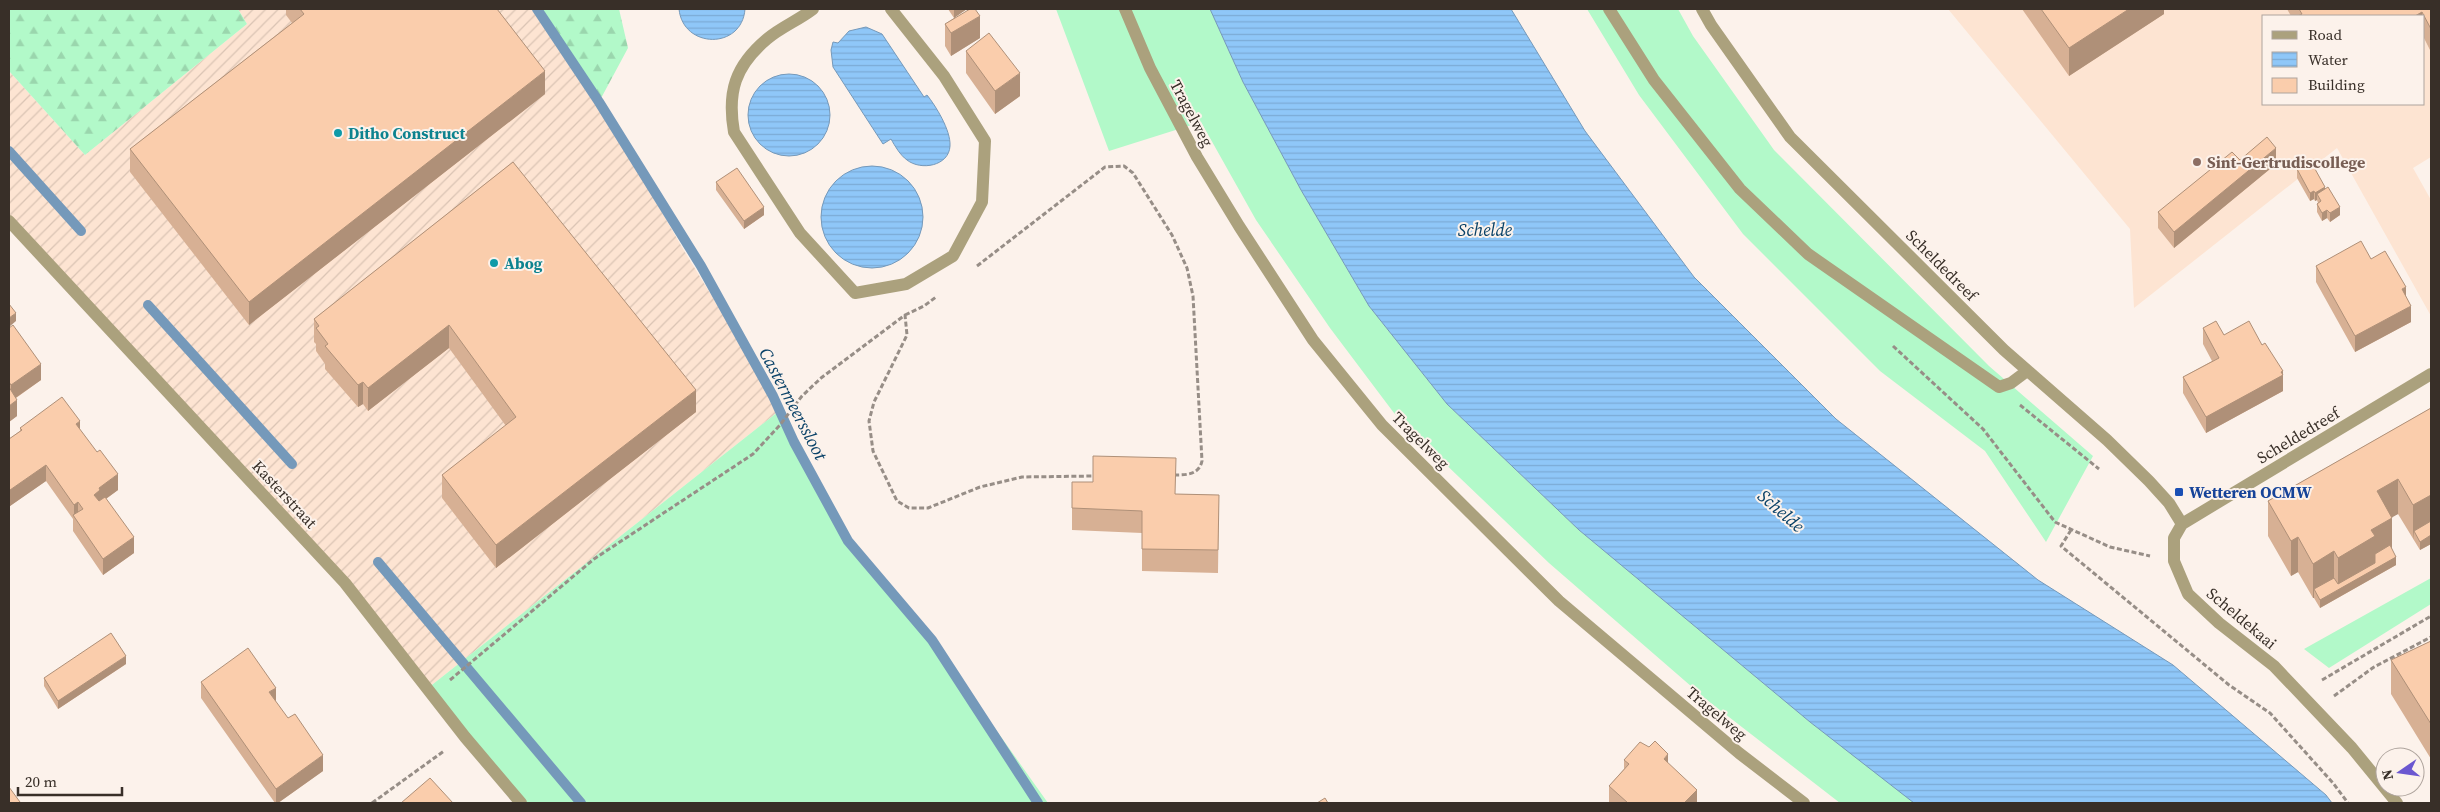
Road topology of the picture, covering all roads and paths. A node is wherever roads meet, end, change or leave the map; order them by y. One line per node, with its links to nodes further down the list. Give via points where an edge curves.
1 (813, 9): 2 (street, via 767,39 742,66 732,90 730,113 734,132 795,225 855,293 906,284 953,256 982,202 986,141 944,76)
2 (891, 9)
3 (1125, 9): 28 (street, Tragelweg, via 1150,68 1197,157 1239,226 1313,340 1382,425 1559,601 1739,753)
4 (1609, 9): 13 (street, via 1654,80 1740,189 1808,254)
5 (1702, 9): 11 (street, Scheldedreef, via 1790,137)
6 (9, 221): 25 (street, Kasterstraat, via 345,583)
7 (971, 271): 15 (path, via 1105,167 1124,166 1133,173 1180,251 1193,296 1202,461 1199,468 1190,474)
8 (940, 294): 9 (path)
9 (905, 314): 16 (path, via 907,335 869,414 868,431 873,451 897,502 909,508 928,508 980,487 1022,477); 22 (path, via 821,378 753,454 594,559)
10 (1892, 344): 18 (path, via 1983,429 2055,522)
11 (2028, 371): 13 (street, via 2011,383); 17 (street, Scheldedreef, via 2149,481)
12 (2431, 374): 17 (street, Scheldedreef)
13 (1998, 387): 14 (path)
14 (2104, 474)
15 (1167, 475)
16 (1099, 476)
17 (2182, 524): 19 (street, via 2174,538)
18 (2071, 530): 19 (path, via 2110,547); 29 (path, via 2061,546 2222,679 2270,713)
19 (2174, 561): 23 (street, Scheldekaai, via 2188,594 2274,666)
20 (2431, 616): 23 (path)
21 (2431, 637): 24 (path, via 2374,667)
22 (462, 671)
23 (2299, 692): 24 (street, Scheldekaai)
24 (2316, 710): 30 (street, Scheldekaai)
25 (465, 737): 26 (path); 27 (street, Kasterstraat)
26 (372, 803)
27 (521, 803)
28 (1804, 803)
29 (2348, 803)
30 (2397, 803)

